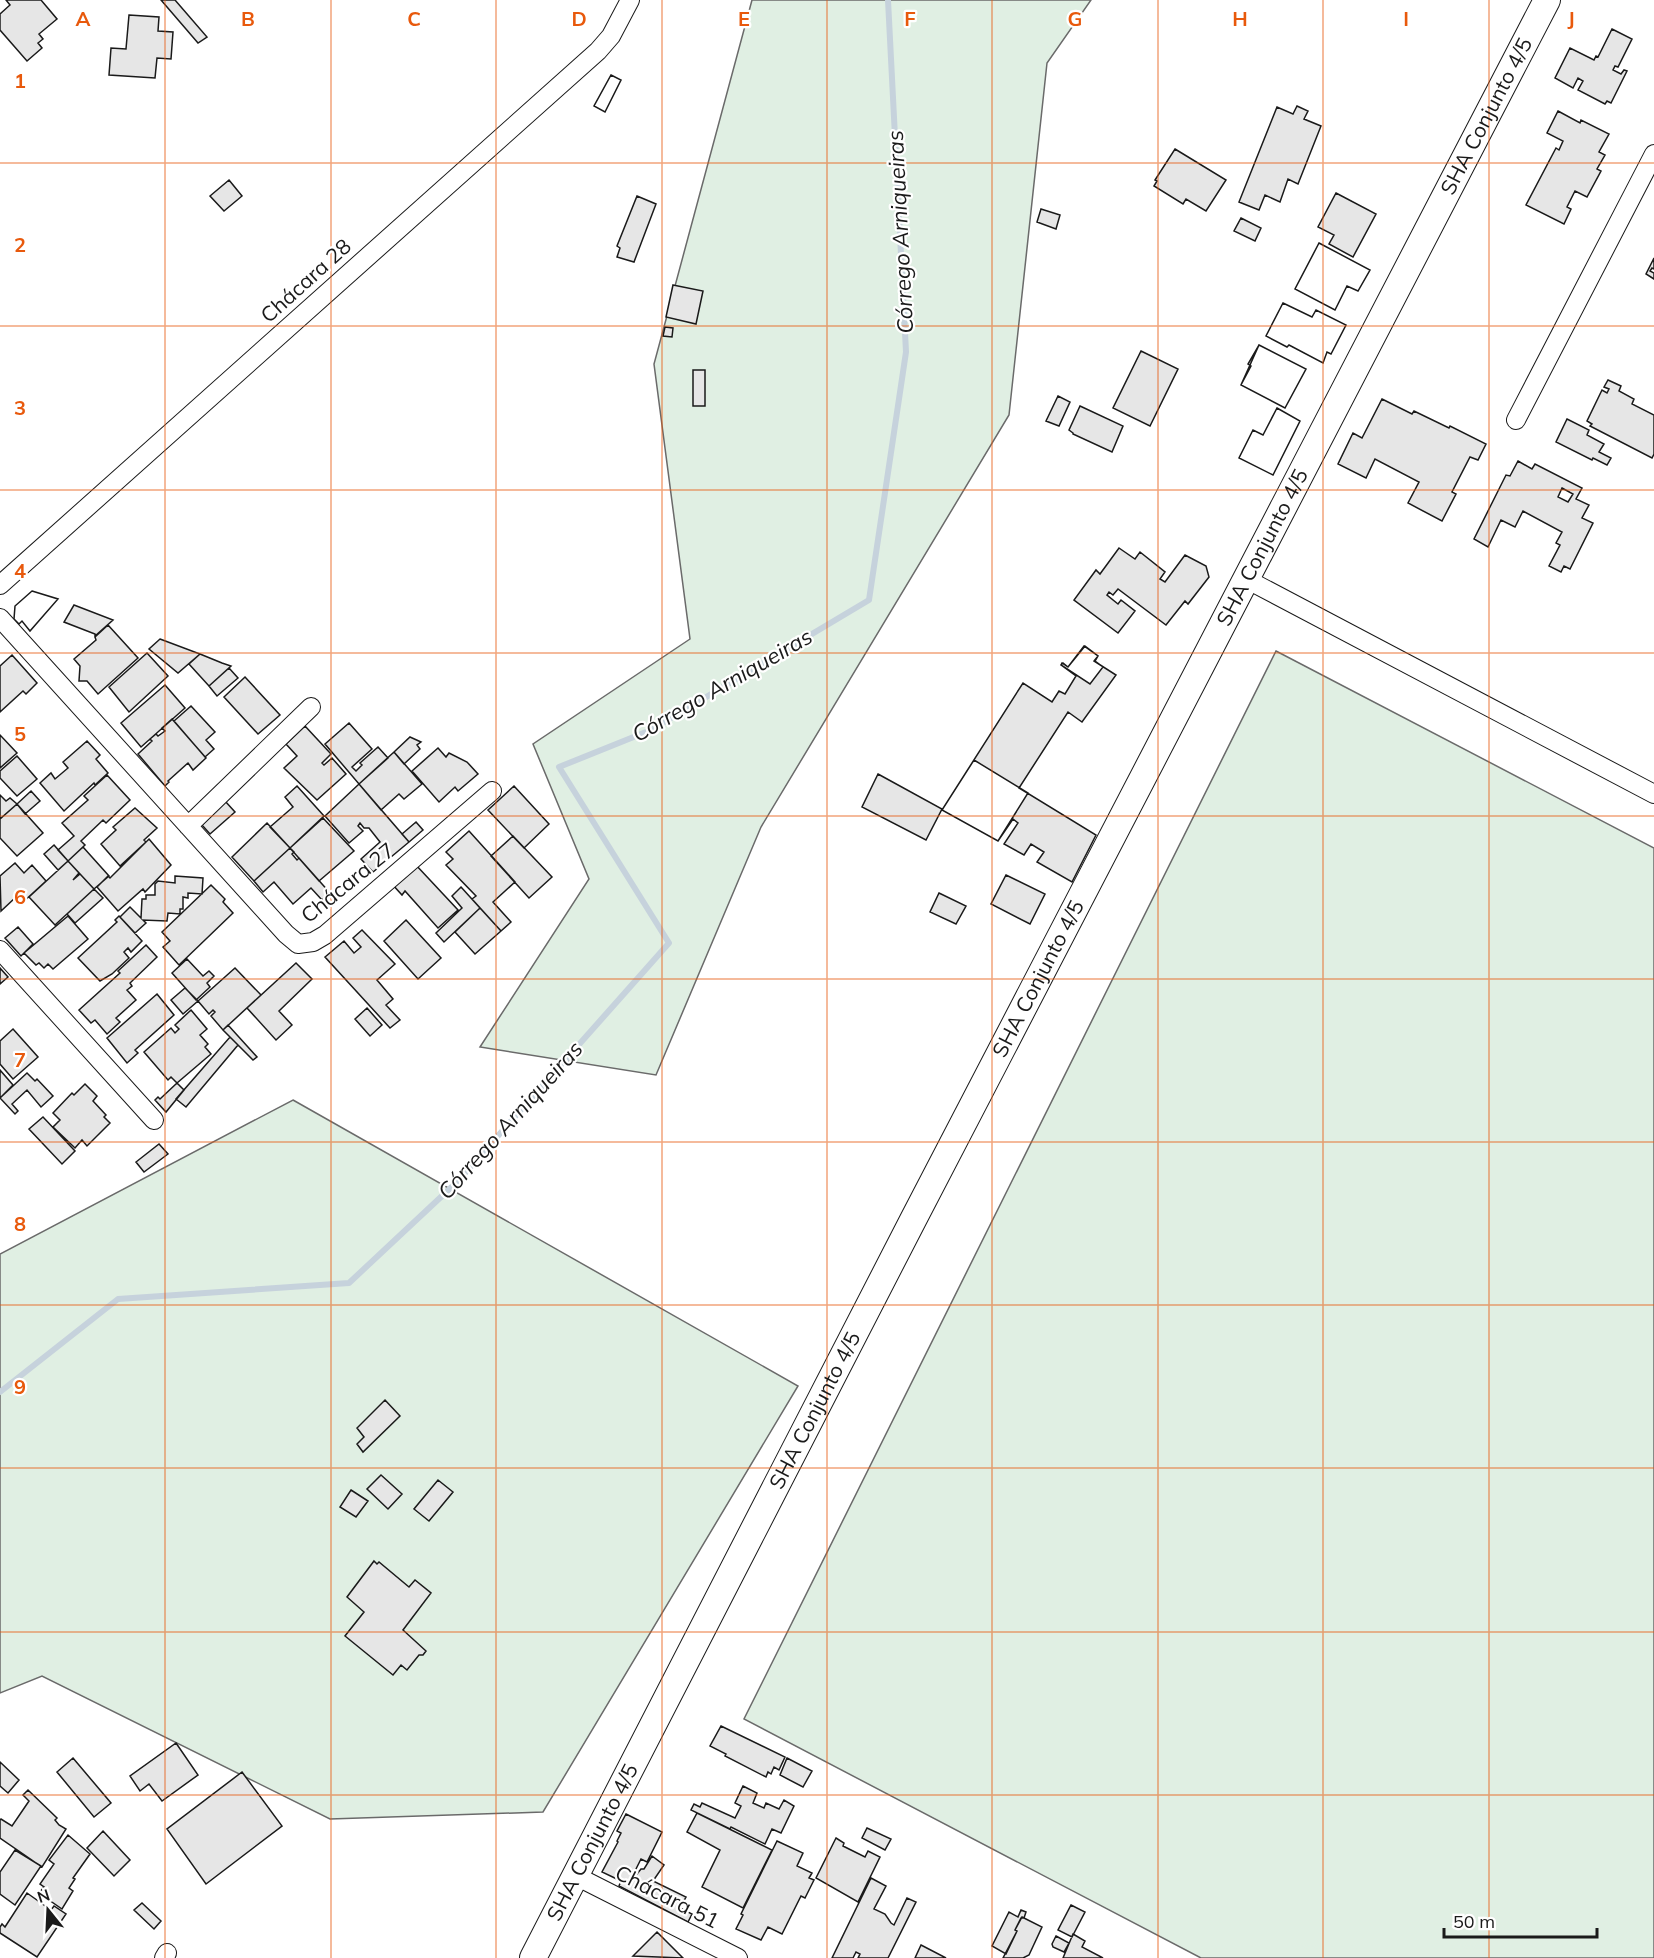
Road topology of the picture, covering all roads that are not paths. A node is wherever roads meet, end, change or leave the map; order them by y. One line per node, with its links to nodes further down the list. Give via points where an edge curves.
1 (630, 0): 6 (street, Chácara 28, via 611,36 598,51)
2 (1547, 0): 5 (street, SHA Conjunto 4/5)
3 (1654, 154): 4 (street)
4 (1516, 420)
5 (1246, 579): 10 (street); 14 (street, SHA Conjunto 4/5)
6 (0, 585)
7 (0, 618): 11 (street, Chácara 27)
8 (311, 707): 11 (street)
9 (492, 791): 11 (street, Chácara 27, via 325,935 305,944 298,944 286,934)
10 (1654, 794)
11 (188, 826)
12 (0, 950): 13 (street)
13 (154, 1120)
14 (576, 1876): 15 (street, SHA Conjunto 4/5); 16 (street, Chácara 51)
15 (533, 1958)
16 (738, 1958)

